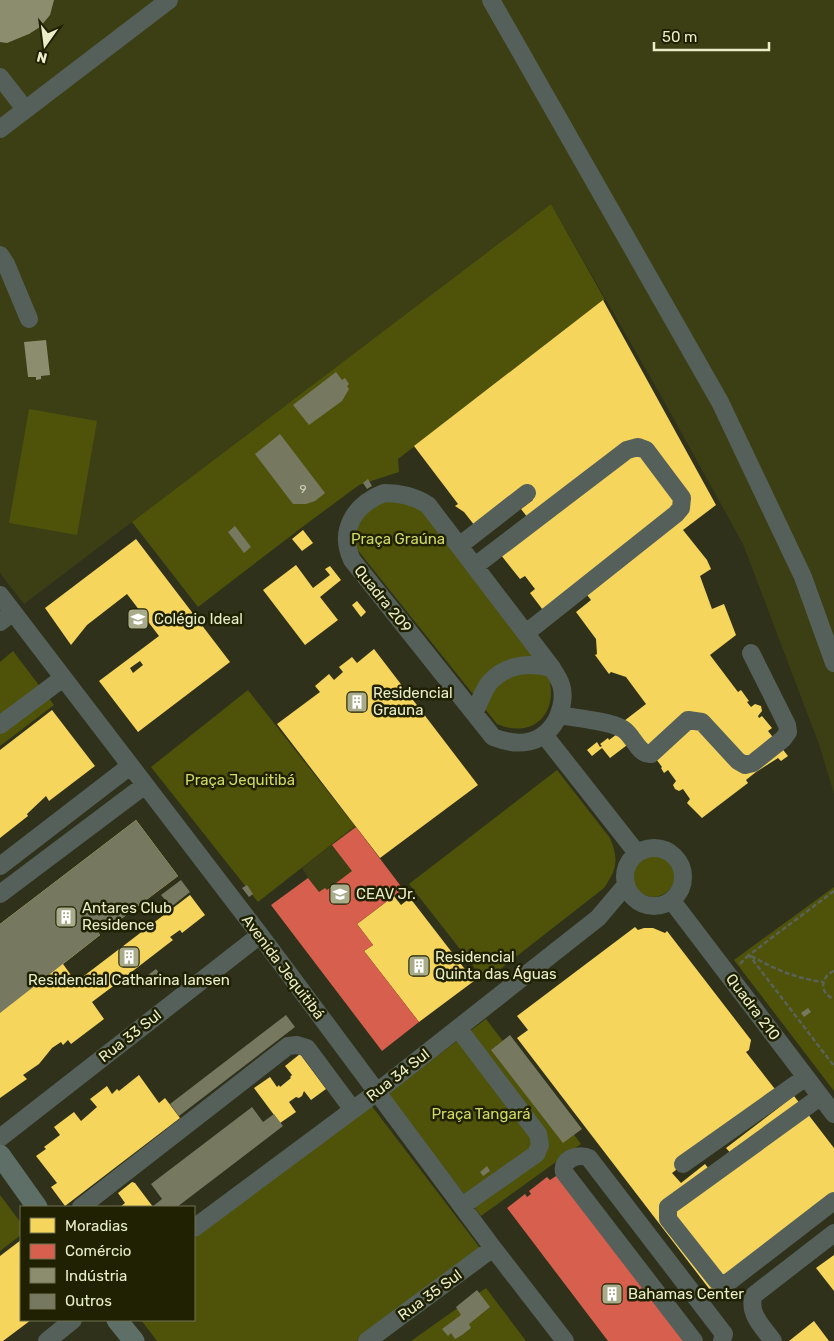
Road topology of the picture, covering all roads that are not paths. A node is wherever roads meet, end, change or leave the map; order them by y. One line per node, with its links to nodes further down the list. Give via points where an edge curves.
1 (169, 0): 4 (street)
2 (491, 0): 15 (street, via 720,402 803,578)
3 (0, 77): 4 (street)
4 (25, 109): 5 (street)
5 (0, 129)
6 (0, 255): 7 (street)
7 (29, 319)
8 (527, 493): 9 (street)
9 (459, 546): 10 (street, Quadra 209); 18 (street, Quadra 209, via 428,505 397,493 384,493 366,502 354,517 346,537 346,548 352,560)
10 (475, 566): 13 (street, Quadra 209); 13 (street, via 627,450 638,447 646,450 682,498 681,508)
11 (0, 595): 12 (street, Avenida Jequitibá)
12 (6, 617): 17 (street, Avenida Jequitibá)
13 (526, 633): 16 (street, Quadra 209)
14 (751, 654): 19 (street, via 788,732 753,763 746,765 738,761 702,722 694,720 688,720 651,754 646,754 628,733 617,726)
15 (834, 663)
16 (552, 668): 18 (street, via 538,664 521,665 505,671 490,682); 19 (street, Quadra 209, via 562,689 563,703)
17 (63, 678): 20 (street); 22 (street, Avenida Jequitibá)
18 (474, 714): 21 (street, Quadra 209, via 493,737 506,742)
19 (559, 715): 21 (street, Quadra 209)
20 (0, 725)
21 (545, 736): 26 (street)
22 (130, 766): 23 (street, Avenida Jequitibá); 24 (street)
23 (145, 785): 25 (street); 33 (street, Avenida Jequitibá)
24 (65, 816): 25 (street); 27 (street)
25 (78, 835): 29 (street)
26 (638, 853): 28 (street, via 627,868); 30 (street, via 657,848 675,856 681,864 683,884)
27 (0, 866)
28 (626, 885): 31 (street, via 636,900); 32 (street, Rua 34 Sul)
29 (0, 894)
30 (672, 901): 31 (street, via 664,905); 35 (street, Quadra 210)
31 (645, 905): 32 (street, Rua 34 Sul)
32 (598, 918): 34 (street, Rua 34 Sul)
33 (260, 935): 36 (street, Avenida Jequitibá); 40 (street, Rua 33 Sul)
34 (458, 1028): 36 (street, Rua 34 Sul); 46 (street, via 538,1134 540,1145 536,1154)
35 (806, 1077): 37 (street, Quadra 210); 42 (street)
36 (377, 1092): 38 (street, Rua 34 Sul); 46 (street, Avenida Jequitibá)
37 (820, 1097): 39 (street, Quadra 210); 43 (street, via 668,1207 667,1214 716,1281 726,1284)
38 (354, 1110): 45 (street, via 307,1048 288,1046); 47 (street, Rua 34 Sul)
39 (834, 1114)
40 (0, 1138)
41 (0, 1155): 44 (main road)
42 (683, 1164)
43 (834, 1201)
44 (36, 1206)
45 (82, 1206)
46 (462, 1206): 49 (street, Avenida Jequitibá)
47 (195, 1227)
48 (834, 1233): 58 (street, via 754,1295 752,1313)
49 (493, 1248): 54 (street, Rua 35 Sul); 55 (street, Avenida Jequitibá)
50 (72, 1321): 52 (street)
51 (118, 1321): 53 (main road)
52 (47, 1341)
53 (134, 1341)
54 (367, 1341)
55 (565, 1341)
56 (694, 1341): 57 (street, via 564,1172 564,1162 577,1156 589,1158 724,1334)
57 (722, 1341)
58 (773, 1341)

